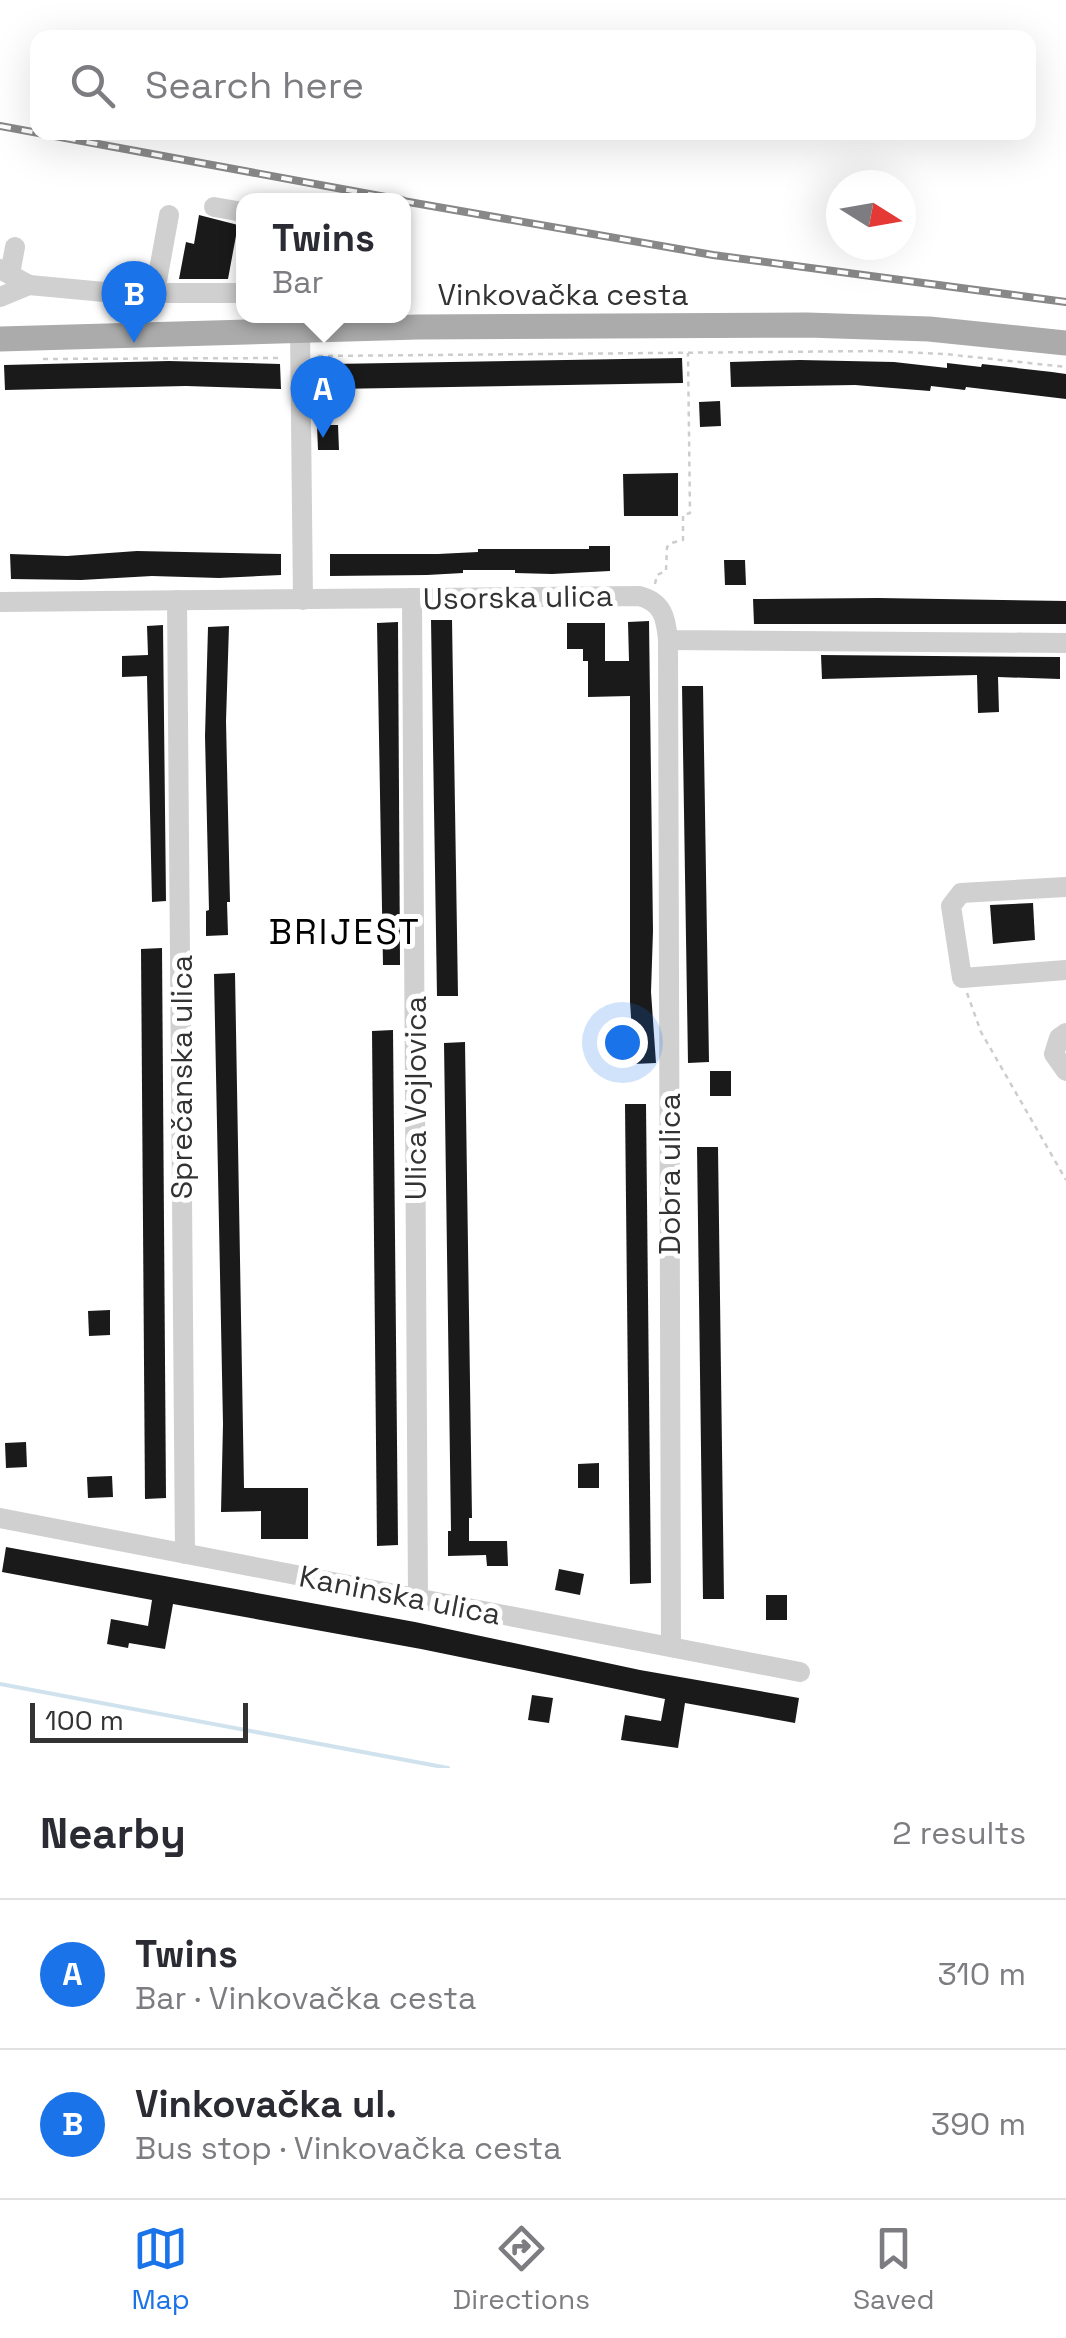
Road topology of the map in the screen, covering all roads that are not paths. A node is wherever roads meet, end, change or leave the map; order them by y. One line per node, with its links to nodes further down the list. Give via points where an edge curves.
1 (214, 207): 2 (street)
2 (236, 211)
3 (169, 215): 7 (street)
4 (14, 247): 5 (street)
5 (5, 272): 6 (street)
6 (30, 285): 7 (street); 9 (street)
7 (154, 292): 8 (street)
8 (236, 293)
9 (0, 296)
10 (300, 330): 11 (main road, Vinkovačka cesta); 12 (main road, Vinkovačka cesta, via 824,325); 15 (street)
11 (0, 339)
12 (1066, 343)
13 (412, 598): 15 (street, Usorska ulica); 17 (street, Usorska ulica, via 649,598 666,618); 25 (street, Ulica Vojlovica)
14 (177, 600): 15 (street, Usorska ulica); 16 (street, Usorska ulica); 24 (street, Sprečanska ulica)
15 (303, 600)
16 (0, 602)
17 (668, 640): 18 (street); 26 (street, Dobra ulica)
18 (1066, 643)
19 (1066, 887): 20 (street, via 961,893 951,906 962,978)
20 (1066, 970)
21 (1066, 1033): 22 (street, via 1054,1054)
22 (1066, 1071)
23 (0, 1518): 24 (street, Kaninska ulica)
24 (185, 1554): 25 (street, Kaninska ulica)
25 (418, 1598): 26 (street, Kaninska ulica)
26 (671, 1647): 27 (street, Kaninska ulica)
27 (800, 1672)

